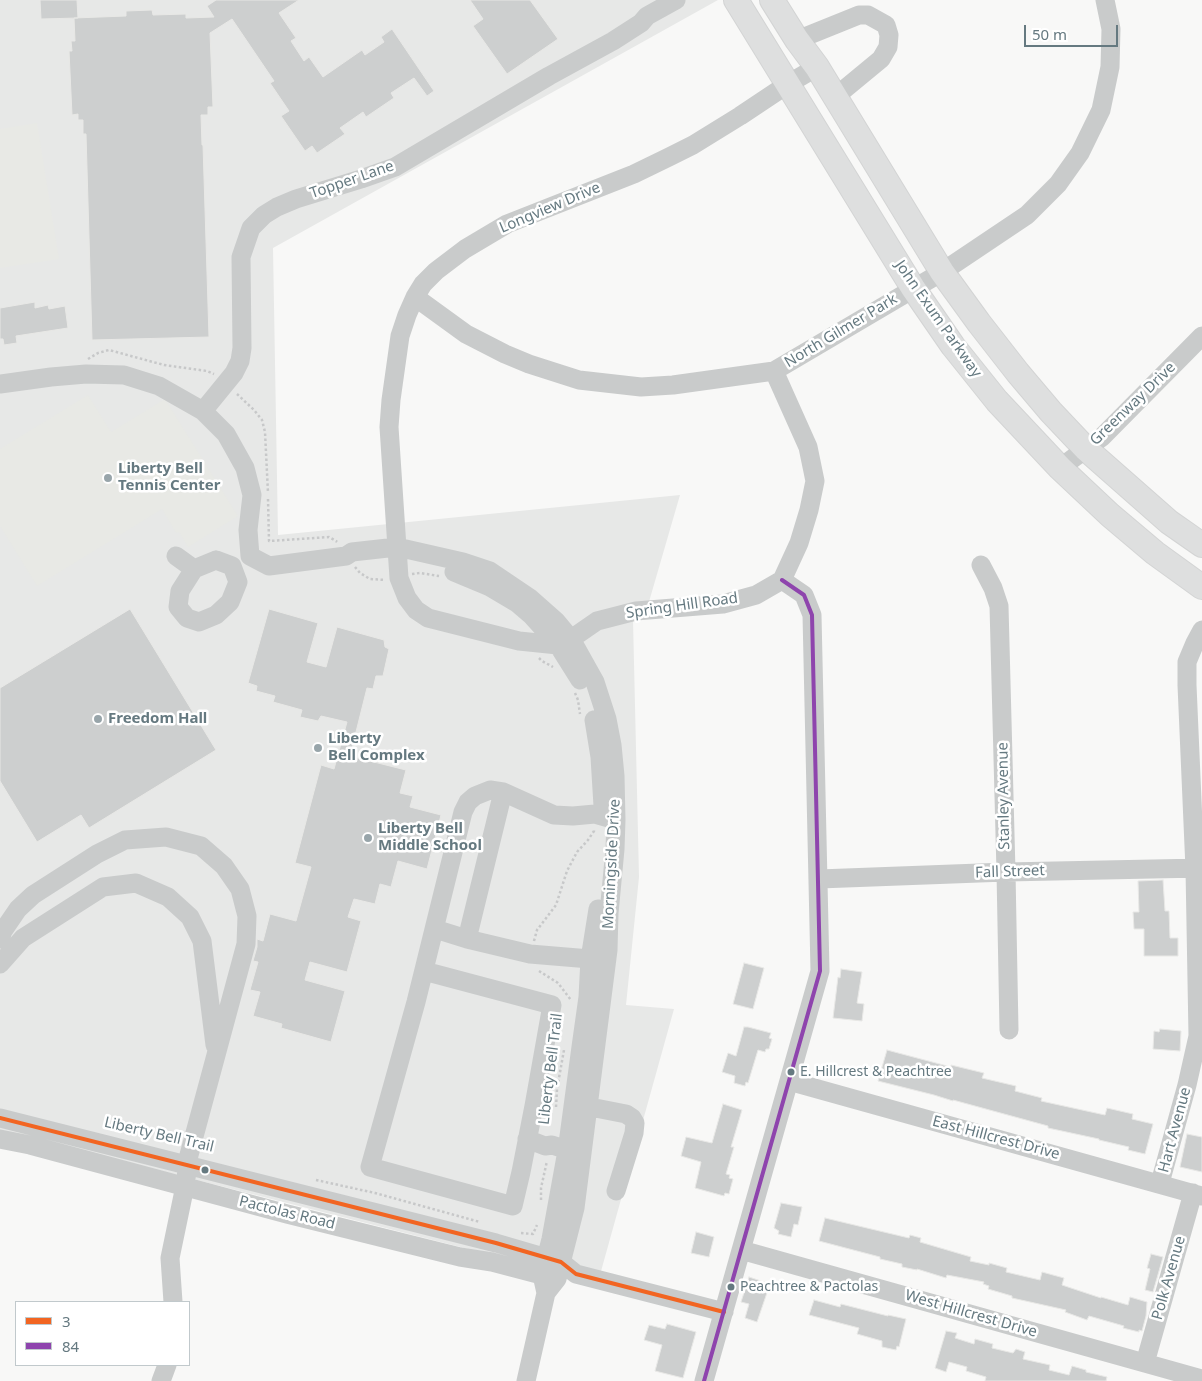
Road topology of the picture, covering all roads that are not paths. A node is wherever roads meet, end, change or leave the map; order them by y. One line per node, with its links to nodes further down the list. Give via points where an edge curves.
1 (676, 0): 15 (street, Topper Lane, via 647,16 613,42 395,166 296,199 264,215 252,228 241,257 240,361)
2 (736, 0): 7 (main road, John Exum Parkway)
3 (772, 0): 5 (main road, John Exum Parkway)
4 (1105, 0): 9 (street, North Gilmer Park, via 1111,29 1110,67 1101,110 1080,153 1058,184 1027,215)
5 (797, 40): 6 (main road, John Exum Parkway); 8 (street, via 859,15 868,15 886,25 888,47 881,59)
6 (817, 67): 7 (street, Longview Drive); 8 (main road, John Exum Parkway)
7 (788, 84): 10 (main road, John Exum Parkway); 11 (street, Longview Drive, via 669,157 507,224 436,271)
8 (835, 97): 9 (main road, John Exum Parkway)
9 (942, 272): 10 (street, North Gilmer Park); 16 (main road, John Exum Parkway, via 1018,372)
10 (913, 288): 13 (street, North Gilmer Park); 17 (main road, John Exum Parkway, via 953,346 997,400)
11 (415, 297): 13 (street, North Gilmer Park, via 466,334 504,354 580,380 641,387); 21 (street, Longview Drive, via 400,336 390,400)
12 (1202, 336): 16 (street, Greenway Drive, via 1102,437)
13 (774, 371): 25 (street, via 808,447 815,481 799,543)
14 (0, 384): 15 (street, via 51,377 124,375 159,386)
15 (203, 411): 20 (street, via 226,434 246,468 252,495 248,530)
16 (1086, 449): 17 (street, Greenway Drive); 18 (main road, John Exum Parkway, via 1169,522)
17 (1060, 468): 26 (main road, John Exum Parkway, via 1110,516)
18 (1202, 545)
19 (176, 556): 24 (street)
20 (250, 556): 21 (street, Morningside Drive, via 269,566 346,556 352,552); 23 (street)
21 (398, 562): 28 (street, Morningside Drive, via 463,562 490,571 530,598 556,621); 28 (street, via 407,598 428,618 519,641)
22 (981, 565): 32 (street, Stanley Avenue, via 999,606)
23 (232, 566): 24 (street, via 216,560); 24 (street, via 238,582 230,602 216,615 199,622 187,618 178,607 180,591)
24 (194, 568)
25 (782, 580): 28 (street, Spring Hill Road, via 756,595 723,604 636,610 597,621); 33 (street, via 804,595 812,616)
26 (1202, 586)
27 (1202, 630): 31 (street, Hart Avenue, via 1187,662)
28 (564, 642): 30 (street, Morningside Drive, via 595,682 607,719 614,768)
29 (503, 792): 30 (street, via 554,815); 34 (street, via 490,790 475,796 463,812); 36 (street)
30 (605, 817): 37 (street, Morningside Drive, via 615,848); 38 (street, Morningside Drive, via 602,876)
31 (1198, 869): 32 (street, Fall Street); 50 (street, Hart Avenue, via 1198,1036)
32 (1006, 872): 33 (street, Fall Street); 41 (street, Stanley Avenue)
33 (818, 879): 43 (street, via 820,972)
34 (435, 929): 36 (street); 40 (street)
35 (0, 939): 42 (street, via 18,909 33,895 125,840 166,837 201,846 224,866 240,889 247,916 246,944)
36 (467, 940): 38 (street, via 530,954)
37 (608, 950): 38 (street); 44 (street, Morningside Drive)
38 (590, 959): 44 (street, Morningside Drive, via 588,997)
39 (0, 964): 42 (street, via 23,938 104,887 136,884 168,897 190,917 202,941)
40 (424, 971): 47 (street, via 552,1005); 47 (street, via 370,1167 513,1206)
41 (1009, 1030)
42 (216, 1054): 49 (street)
43 (789, 1081): 50 (street, East Hillcrest Drive); 55 (street)
44 (572, 1106): 48 (street, Morningside Drive); 52 (street, via 626,1114 635,1123)
45 (0, 1118): 49 (street, Pactolas Road)
46 (0, 1138): 51 (street, Pactolas Road)
47 (527, 1139): 48 (street)
48 (566, 1150): 57 (street, Morningside Drive)
49 (188, 1165): 51 (street); 54 (street, Pactolas Road)
50 (1160, 1183): 53 (street, East Hillcrest Drive)
51 (185, 1186): 56 (street, Pactolas Road); 58 (street, via 170,1258)
52 (616, 1191)
53 (1197, 1194): 60 (street, Polk Avenue)
54 (465, 1235): 56 (street); 57 (street, Pactolas Road)
55 (741, 1250): 59 (street); 60 (street, West Hillcrest Drive)
56 (460, 1256): 57 (street, Pactolas Road)
57 (550, 1273): 59 (street, Pactolas Road, via 576,1274); 64 (street, Morningside Drive)
58 (173, 1301)
59 (724, 1312): 65 (street)
60 (1145, 1363): 62 (street, West Hillcrest Drive)
61 (167, 1366): 63 (street)
62 (1202, 1379)
63 (161, 1381)
64 (526, 1381)
65 (704, 1381)

